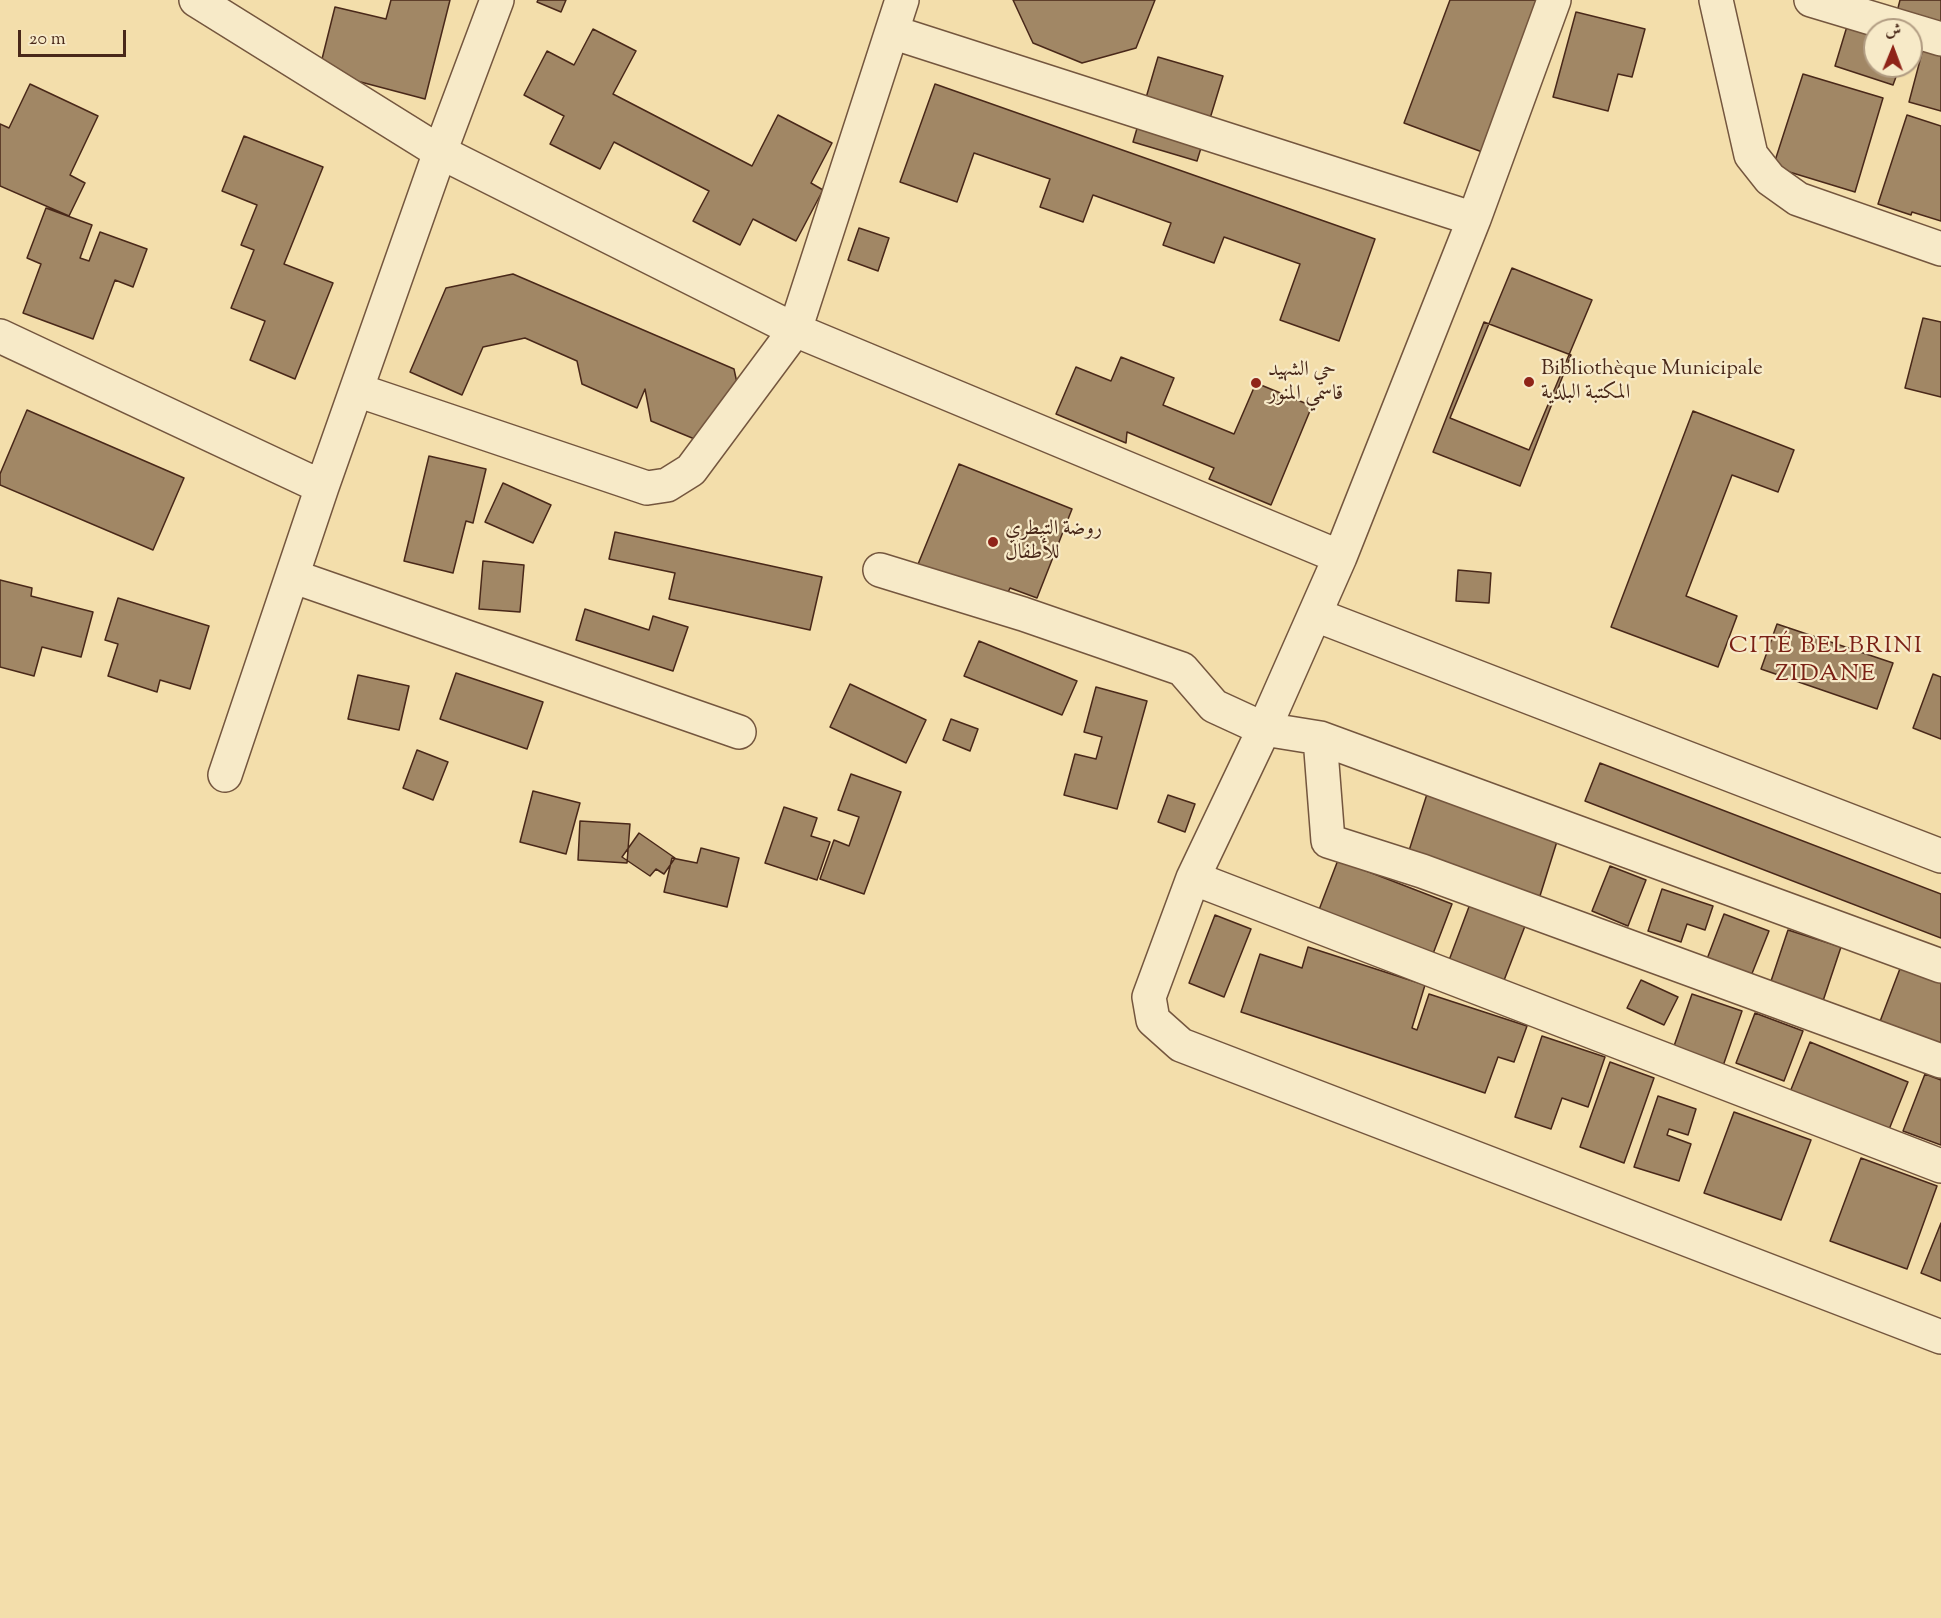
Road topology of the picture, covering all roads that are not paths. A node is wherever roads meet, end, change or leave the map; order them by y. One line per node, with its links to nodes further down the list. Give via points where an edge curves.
1 (196, 0): 11 (street)
2 (243, 0): 11 (street)
3 (497, 0): 12 (street)
4 (902, 0): 9 (street)
5 (1554, 0): 13 (street)
6 (1716, 0): 14 (street, via 1751,155 1770,178 1798,199)
7 (1811, 0): 8 (street)
8 (1887, 10): 10 (street)
9 (892, 32): 13 (street); 15 (street)
10 (1941, 39)
11 (269, 45): 12 (street)
12 (441, 152): 15 (street); 17 (street)
13 (1474, 219): 19 (street)
14 (1941, 249)
15 (795, 330): 17 (street, via 691,470 667,485 646,488); 19 (street)
16 (0, 336): 18 (street)
17 (357, 390): 18 (street)
18 (322, 487): 21 (street)
19 (1340, 557): 22 (street)
20 (880, 570): 23 (street, via 1182,669 1214,706)
21 (292, 576): 24 (street); 26 (street)
22 (1316, 615): 23 (street); 27 (street)
23 (1264, 729): 25 (street); 28 (street)
24 (740, 732)
25 (1320, 738): 29 (street); 30 (street, via 1328,841 1422,871)
26 (225, 775)
27 (1941, 856)
28 (1193, 878): 31 (street); 32 (street, via 1149,997 1153,1020 1181,1045)
29 (1941, 966)
30 (1941, 1061)
31 (1941, 1166)
32 (1941, 1337)

